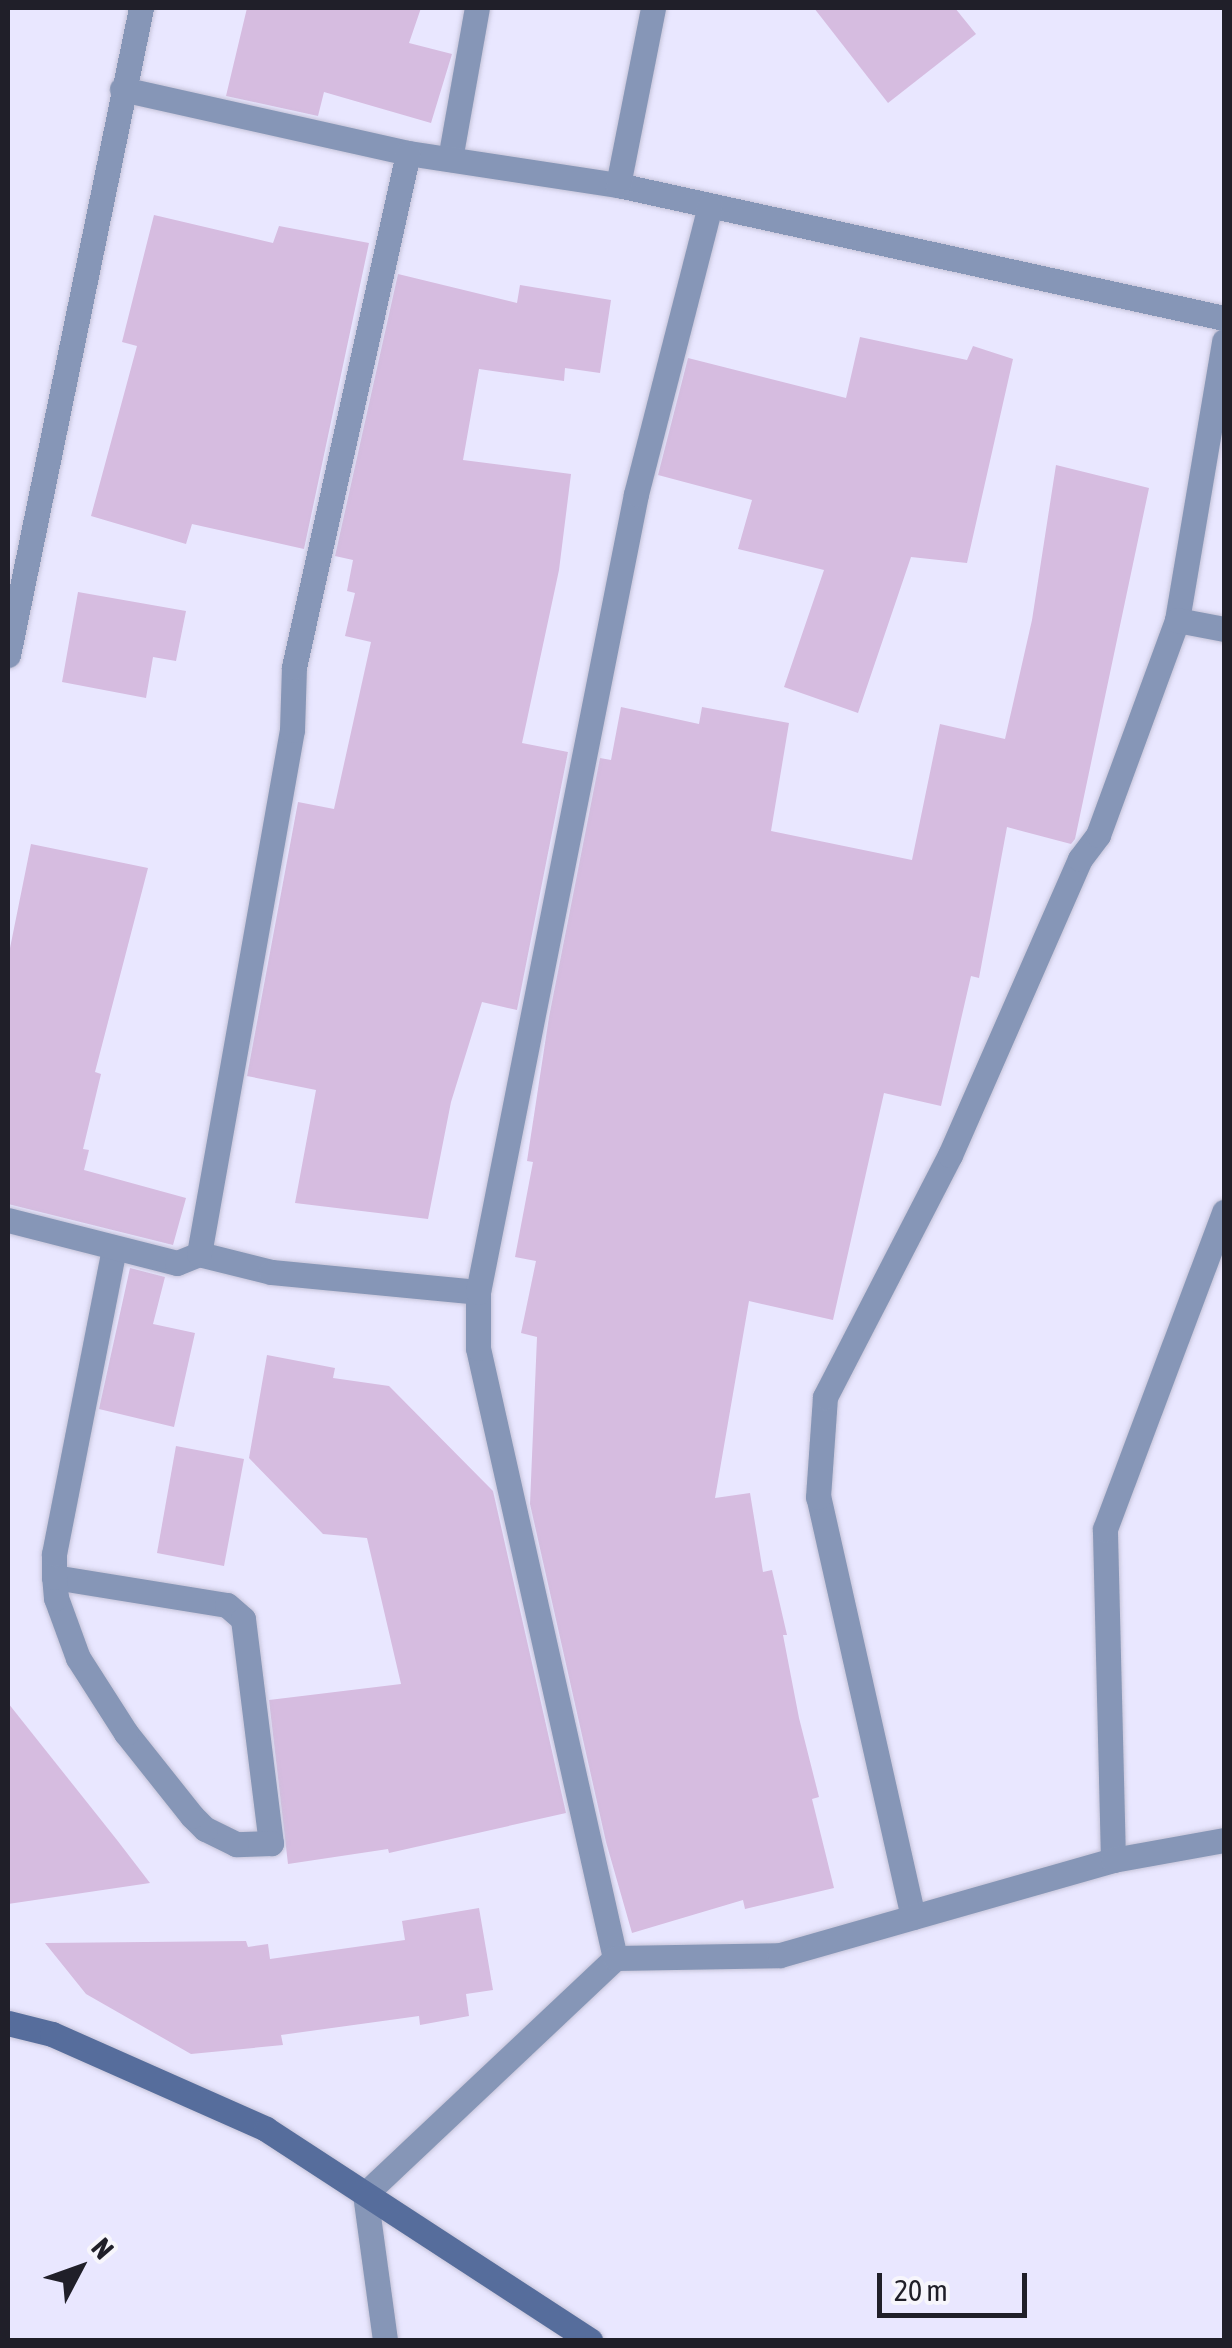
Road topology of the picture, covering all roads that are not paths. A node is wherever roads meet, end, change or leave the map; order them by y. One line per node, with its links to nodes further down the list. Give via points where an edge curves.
1 (141, 8): 4 (street)
2 (477, 8): 6 (street)
3 (653, 8): 7 (street)
4 (122, 89): 5 (street); 13 (street)
5 (408, 152): 6 (street); 17 (street, via 294,667 292,730)
6 (450, 159): 7 (street)
7 (618, 185): 8 (street)
8 (710, 206): 9 (street); 18 (street, via 636,494)
9 (1224, 318)
10 (1224, 341): 11 (street)
11 (1177, 620): 12 (street); 22 (street, via 1098,835 1080,859 950,1154 824,1397 818,1498)
12 (1224, 629)
13 (8, 656)
14 (1224, 1212): 21 (street, via 1105,1529)
15 (8, 1220): 16 (street)
16 (114, 1249): 17 (street, via 178,1263); 19 (street)
17 (199, 1254): 18 (street, via 271,1272)
18 (478, 1292): 23 (street, via 478,1348)
19 (54, 1576): 19 (street, via 64,1628 78,1658 192,1816 236,1844 271,1843 243,1619 227,1605)
20 (1224, 1840): 21 (street)
21 (1114, 1860): 22 (street)
22 (913, 1917): 23 (street, via 780,1955)
23 (616, 1958): 25 (street)
24 (8, 2023): 25 (main road, via 52,2034 266,2130)
25 (364, 2194): 26 (street); 27 (main road)
26 (386, 2340)
27 (590, 2340)

